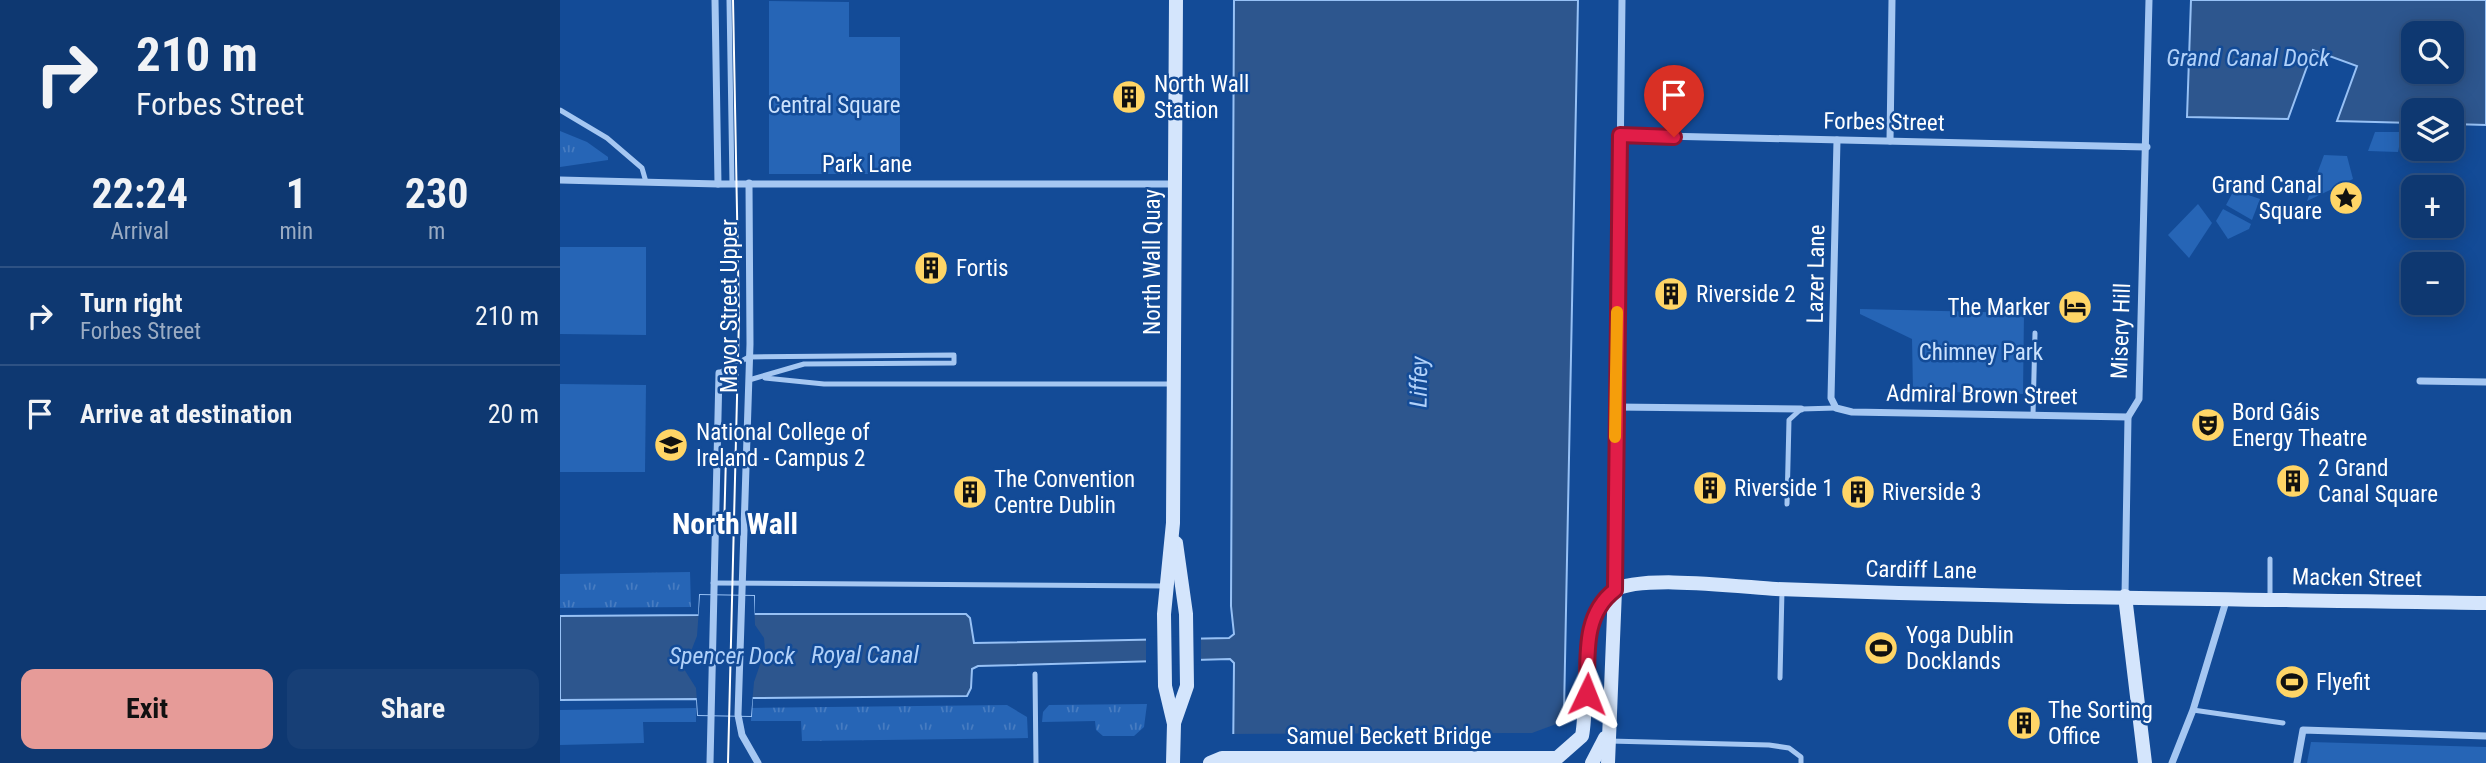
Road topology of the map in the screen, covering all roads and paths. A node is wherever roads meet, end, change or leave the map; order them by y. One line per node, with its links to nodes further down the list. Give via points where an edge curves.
1 (715, 0): 15 (street)
2 (729, 0): 16 (lane)
3 (1175, 0): 17 (main road, North Wall Quay)
4 (1622, 0): 8 (street)
5 (1892, 0): 10 (street)
6 (2149, 0): 11 (street, Misery Hill)
7 (560, 110): 13 (lane, via 607,138 642,168)
8 (1620, 135): 9 (street, Forbes Street); 26 (street)
9 (1836, 140): 10 (street, Forbes Street); 27 (street, Lazer Lane, via 1831,398)
10 (1890, 141): 11 (street, Forbes Street)
11 (2147, 147): 30 (street, Misery Hill, via 2138,399)
12 (560, 180): 13 (street, Park Lane)
13 (646, 182): 15 (street, Park Lane)
14 (748, 183): 16 (street, Park Lane); 17 (street, Park Lane); 19 (street, Mayor Street Upper)
15 (718, 184): 16 (street, Park Lane)
16 (732, 184)
17 (1175, 184): 25 (main road, North Wall Quay)
18 (2035, 333): 29 (lane)
19 (749, 357): 20 (lane); 21 (lane, via 954,355 954,363 804,364); 22 (street, Mayor Street Upper)
20 (719, 373): 34 (street, Mayor Street Upper)
21 (762, 378): 22 (lane); 25 (lane, via 824,384)
22 (749, 380): 35 (street, Mayor Street Upper)
23 (2420, 381): 24 (street)
24 (2486, 382)
25 (1174, 384): 32 (main road, North Wall Quay)
26 (1615, 407): 28 (street); 38 (street)
27 (1836, 408): 28 (lane); 29 (street, Admiral Brown Street)
28 (1801, 409): 31 (lane, via 1791,415 1788,425)
29 (2033, 415): 30 (street, Admiral Brown Street)
30 (2128, 417): 39 (street, Misery Hill)
31 (1787, 504)
32 (1173, 523): 36 (main road, North Wall Quay); 47 (main road, North Wall Quay, via 1186,614 1187,686)
33 (2270, 559): 41 (lane)
34 (713, 583): 35 (lane); 51 (street, Mayor Street Upper)
35 (741, 583): 36 (lane); 52 (street, Mayor Street Upper, via 738,715 742,736)
36 (1166, 586): 47 (main road, North Wall Quay, via 1165,686)
37 (1782, 589): 38 (main road, Cardiff Lane, via 1659,583 1624,585); 39 (main road, Cardiff Lane); 44 (lane)
38 (1615, 590): 48 (main road); 50 (main road, Samuel Beckett Bridge, via 1591,621 1586,716 1582,736 1566,752 1547,759)
39 (2125, 596): 40 (main road, Cardiff Lane); 58 (main road)
40 (2227, 598): 41 (main road, Macken Street); 45 (street)
41 (2270, 599): 42 (main road, Macken Street)
42 (2486, 603)
43 (1035, 674): 53 (lane)
44 (1780, 678)
45 (2193, 710): 46 (lane); 59 (street)
46 (2283, 723)
47 (1174, 724): 54 (main road)
48 (1609, 735): 55 (main road); 56 (main road); 57 (lane, via 1789,748 1801,757)
49 (2486, 736): 60 (street, via 2303,730)
50 (1216, 761)
51 (710, 763)
52 (758, 763)
53 (1036, 763)
54 (1173, 763)
55 (1592, 763)
56 (1608, 763)
57 (1801, 763)
58 (2145, 763)
59 (2172, 763)
60 (2297, 763)

